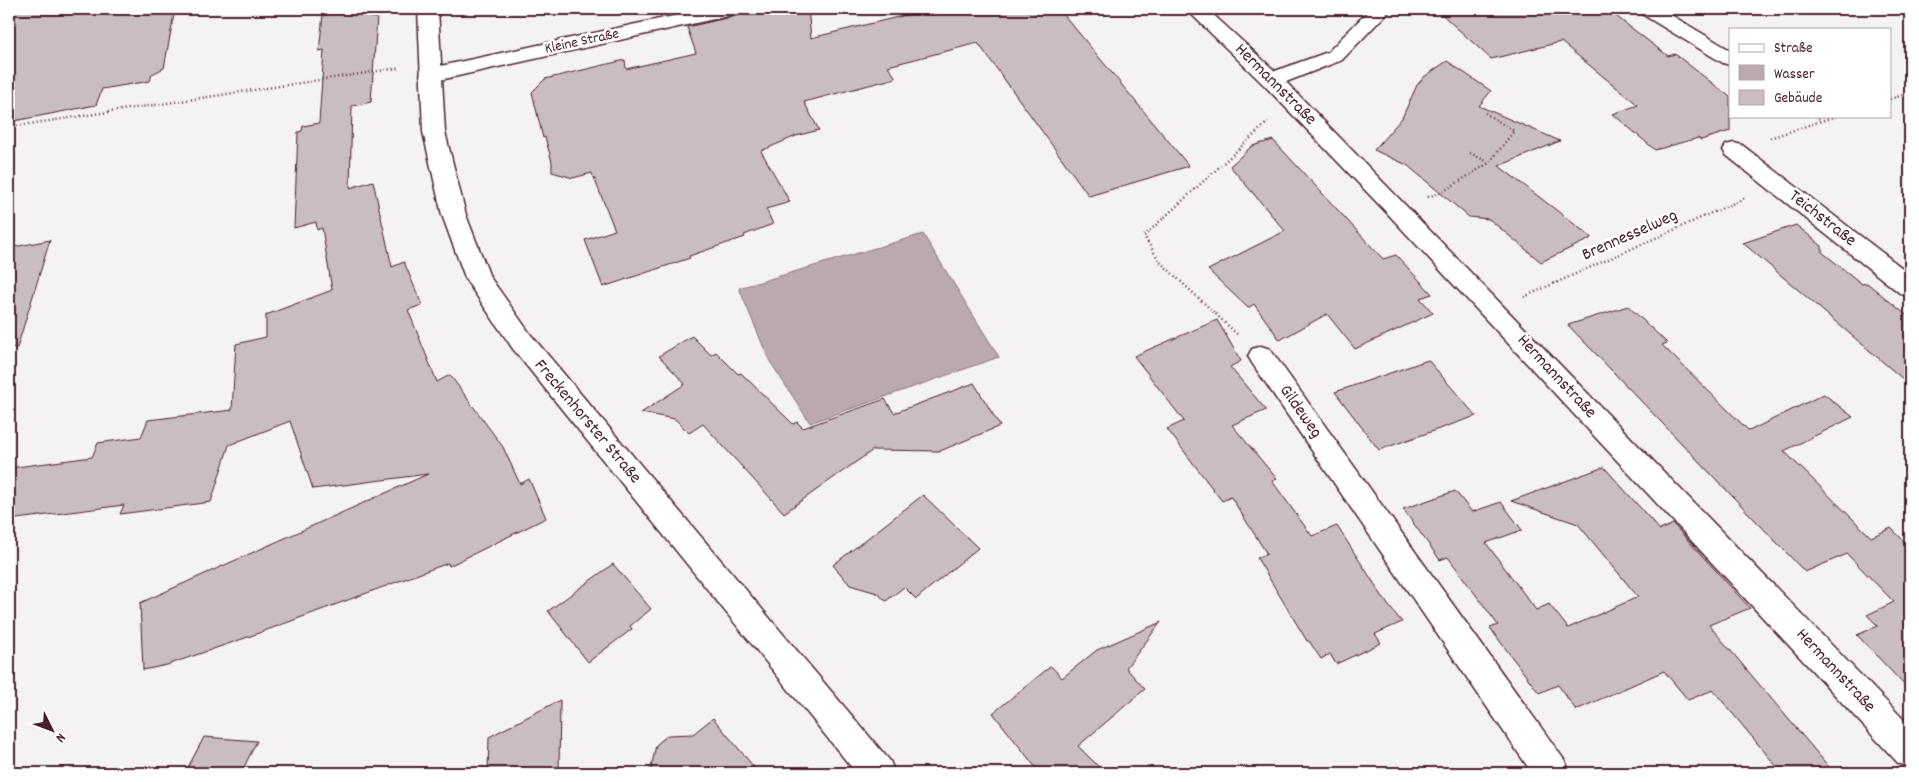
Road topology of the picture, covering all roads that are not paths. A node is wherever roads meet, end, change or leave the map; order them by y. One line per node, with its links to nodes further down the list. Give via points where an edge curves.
1 (428, 9): 7 (street, Freckenhorster Straße)
2 (732, 9): 7 (street, Kleine Straße)
3 (1196, 9): 8 (street, Hermannstraße)
4 (1381, 9): 8 (street, via 1335,56)
5 (1647, 9): 6 (street)
6 (1729, 58)
7 (431, 69): 13 (street, Freckenhorster Straße, via 434,132 454,215 480,280 528,350)
8 (1272, 80): 12 (street, Hermannstraße)
9 (1734, 150): 10 (street, Teichstraße)
10 (1910, 287)
11 (1261, 356): 14 (street, Gildeweg)
12 (1910, 751)
13 (878, 773)
14 (1553, 773)

